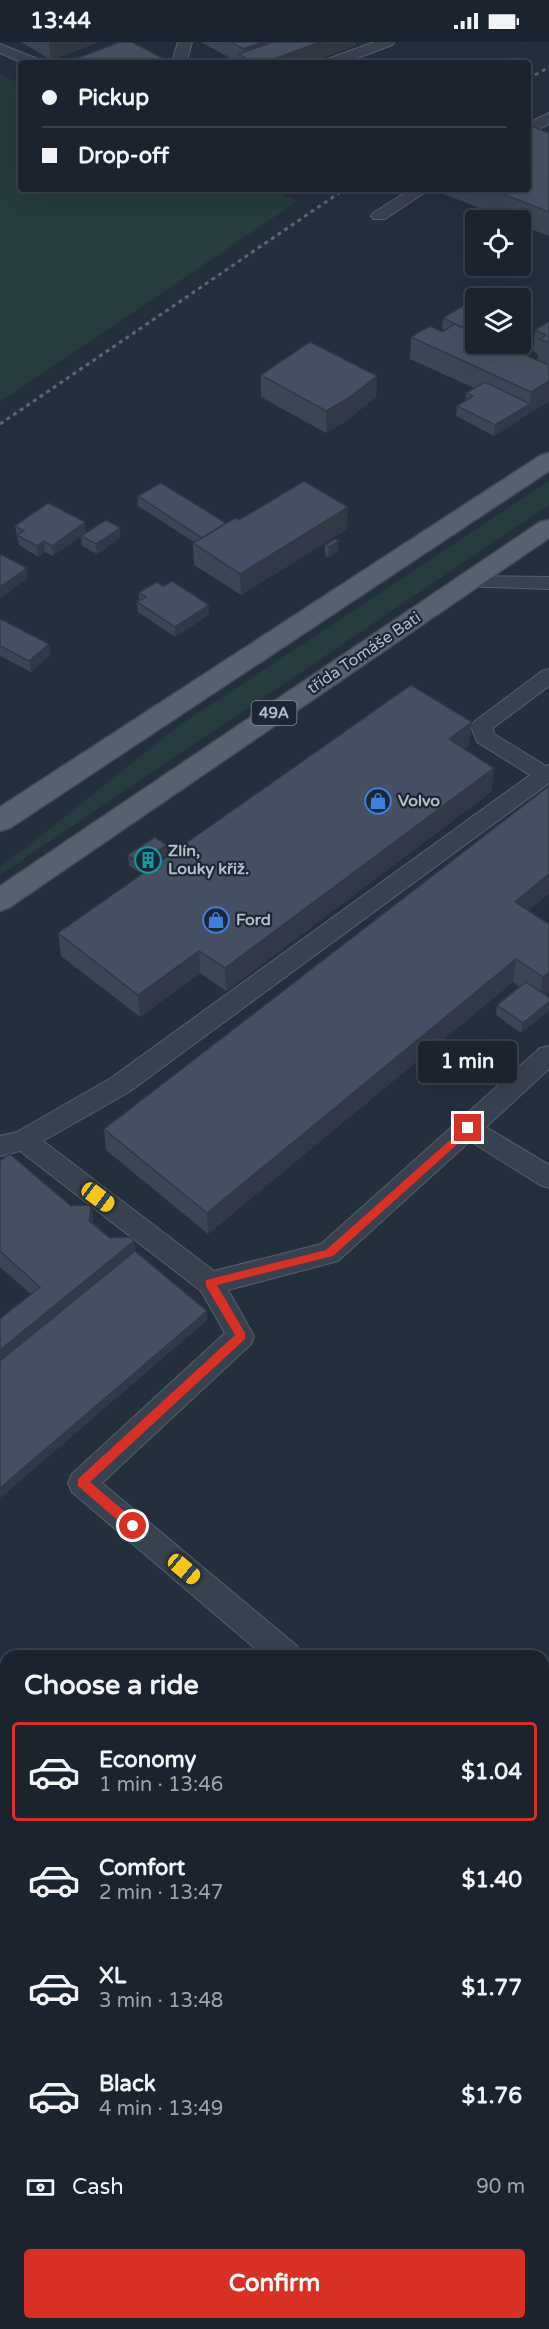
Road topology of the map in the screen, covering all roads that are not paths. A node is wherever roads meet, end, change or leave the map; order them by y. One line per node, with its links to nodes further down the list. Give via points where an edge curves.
1 (185, 42): 5 (lane)
2 (387, 42): 6 (lane)
3 (0, 48): 4 (lane)
4 (28, 60)
5 (180, 60)
6 (338, 60)
7 (549, 118): 8 (lane)
8 (531, 127)
9 (531, 131): 10 (lane)
10 (549, 140)
11 (417, 192): 12 (lane)
12 (379, 216)
13 (549, 460): 19 (main road)
14 (549, 527): 15 (main road, třída Tomáše Bati / 49A)
15 (467, 582): 16 (lane); 20 (main road, třída Tomáše Bati / 49A)
16 (549, 583)
17 (549, 676): 18 (lane, via 482,726 484,737)
18 (547, 774): 23 (lane, via 120,1085)
19 (0, 821)
20 (0, 900)
21 (549, 1055): 22 (lane)
22 (468, 1128): 24 (lane); 25 (lane, via 329,1253)
23 (12, 1143): 25 (lane)
24 (549, 1178)
25 (210, 1283): 26 (lane, via 241,1336 82,1483)
26 (279, 1650)

